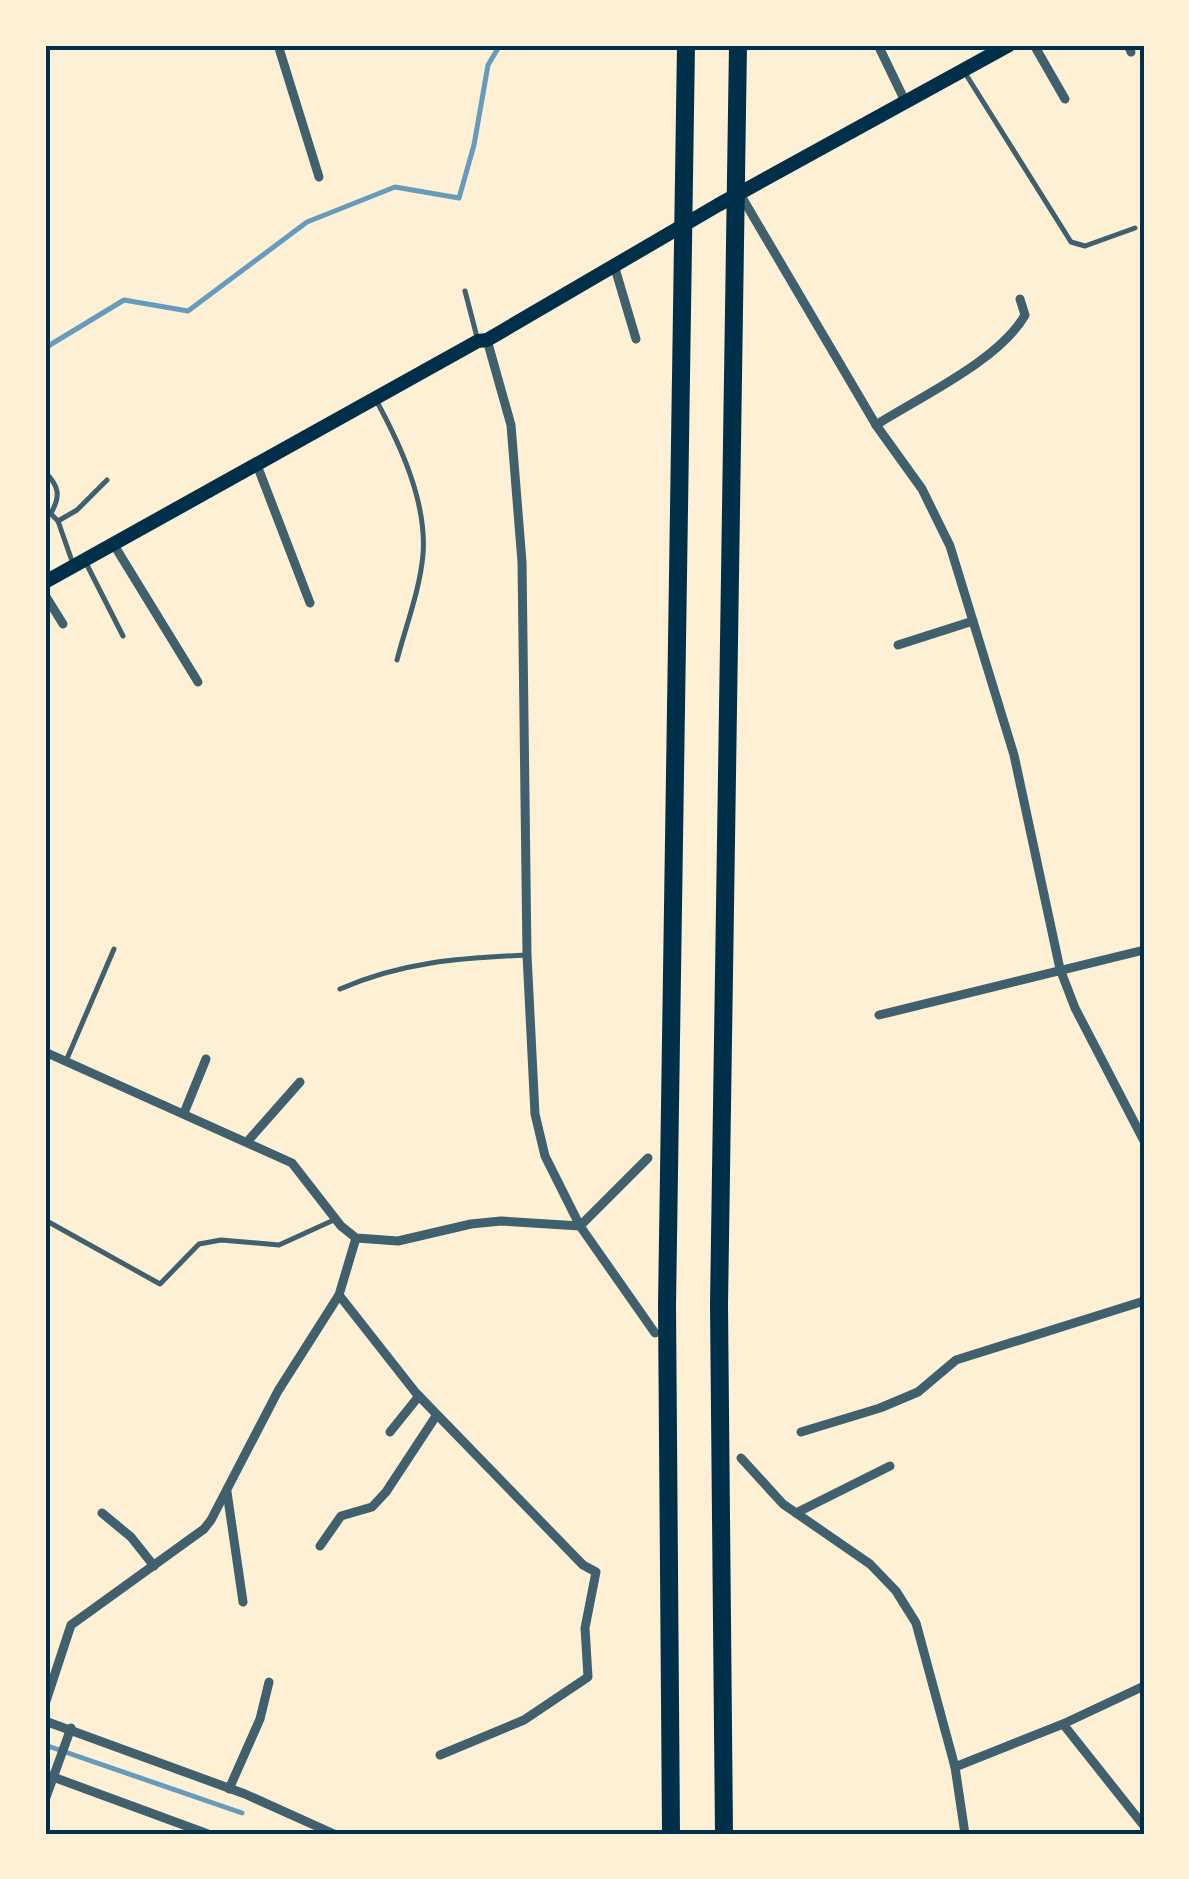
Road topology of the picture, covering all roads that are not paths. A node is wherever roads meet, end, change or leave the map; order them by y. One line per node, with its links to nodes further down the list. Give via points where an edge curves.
1 (278, 45): 10 (street)
2 (686, 45): 83 (highway, via 666,1305)
3 (738, 45): 84 (highway, via 719,1305)
4 (878, 45): 9 (street)
5 (1009, 45): 7 (main road)
6 (1034, 45): 8 (street)
7 (964, 70): 9 (main road); 12 (lane, via 1071,242 1085,246)
8 (1065, 99)
9 (906, 102): 11 (main road)
10 (319, 177)
11 (740, 194): 13 (main road); 19 (street)
12 (1135, 228)
13 (614, 264): 16 (street); 17 (main road)
14 (466, 291): 17 (lane)
15 (1020, 299): 19 (street, via 1026,315 1002,342)
16 (636, 339)
17 (483, 340): 18 (main road); 38 (street, via 510,425 522,562)
18 (375, 398): 20 (main road); 34 (lane, via 417,502 423,551)
19 (876, 424): 30 (street, via 922,489)
20 (257, 465): 25 (main road); 29 (street)
21 (45, 472): 23 (lane, via 58,488)
22 (107, 480): 24 (lane)
23 (48, 510): 24 (lane)
24 (58, 522): 26 (lane)
25 (114, 545): 26 (main road); 35 (street)
26 (79, 563): 27 (main road); 32 (lane)
27 (47, 576)
28 (45, 595): 31 (street)
29 (310, 604)
30 (973, 620): 33 (street); 39 (street, via 1014,755)
31 (64, 624)
32 (123, 636)
33 (898, 645)
34 (396, 660)
35 (198, 682)
36 (114, 949): 44 (lane)
37 (1144, 950): 39 (street)
38 (526, 955): 40 (lane, via 381,972); 52 (street, via 535,1114 546,1156)
39 (1060, 969): 41 (street); 47 (street)
40 (340, 990)
41 (879, 1015)
42 (45, 1052): 44 (street)
43 (206, 1059): 46 (street)
44 (66, 1060): 46 (street)
45 (300, 1082): 48 (street)
46 (184, 1113): 48 (street)
47 (1144, 1141)
48 (247, 1142): 50 (street, via 292,1162)
49 (648, 1158): 52 (street)
50 (336, 1219): 51 (lane, via 279,1245 199,1244 160,1284); 53 (street)
51 (45, 1220)
52 (580, 1226): 53 (street, via 501,1220 398,1241); 56 (street)
53 (356, 1238): 54 (street)
54 (339, 1295): 57 (street); 63 (street, via 278,1392)
55 (1144, 1300): 60 (street, via 956,1360 918,1392)
56 (655, 1334)
57 (418, 1396): 58 (street); 59 (street)
58 (436, 1416): 66 (street, via 372,1508 342,1516); 75 (street, via 596,1572 585,1628 588,1677 524,1720)
59 (390, 1432)
60 (802, 1432)
61 (741, 1458): 65 (street)
62 (890, 1466): 65 (street)
63 (227, 1492): 67 (street, via 204,1529); 68 (street)
64 (102, 1513): 67 (street)
65 (796, 1513): 76 (street, via 870,1564 906,1606)
66 (320, 1546)
67 (154, 1566): 71 (street, via 71,1625)
68 (243, 1602)
69 (270, 1682): 78 (street)
70 (1144, 1686): 73 (street)
71 (45, 1704)
72 (45, 1721): 74 (street)
73 (1063, 1724): 76 (street); 80 (street)
74 (70, 1731): 77 (street); 78 (street)
75 (440, 1755)
76 (955, 1768): 85 (street)
77 (51, 1773): 79 (street); 81 (street)
78 (229, 1789): 82 (street)
79 (45, 1800)
80 (1144, 1826)
81 (208, 1834)
82 (334, 1834)
83 (671, 1834)
84 (724, 1834)
85 (964, 1834)

